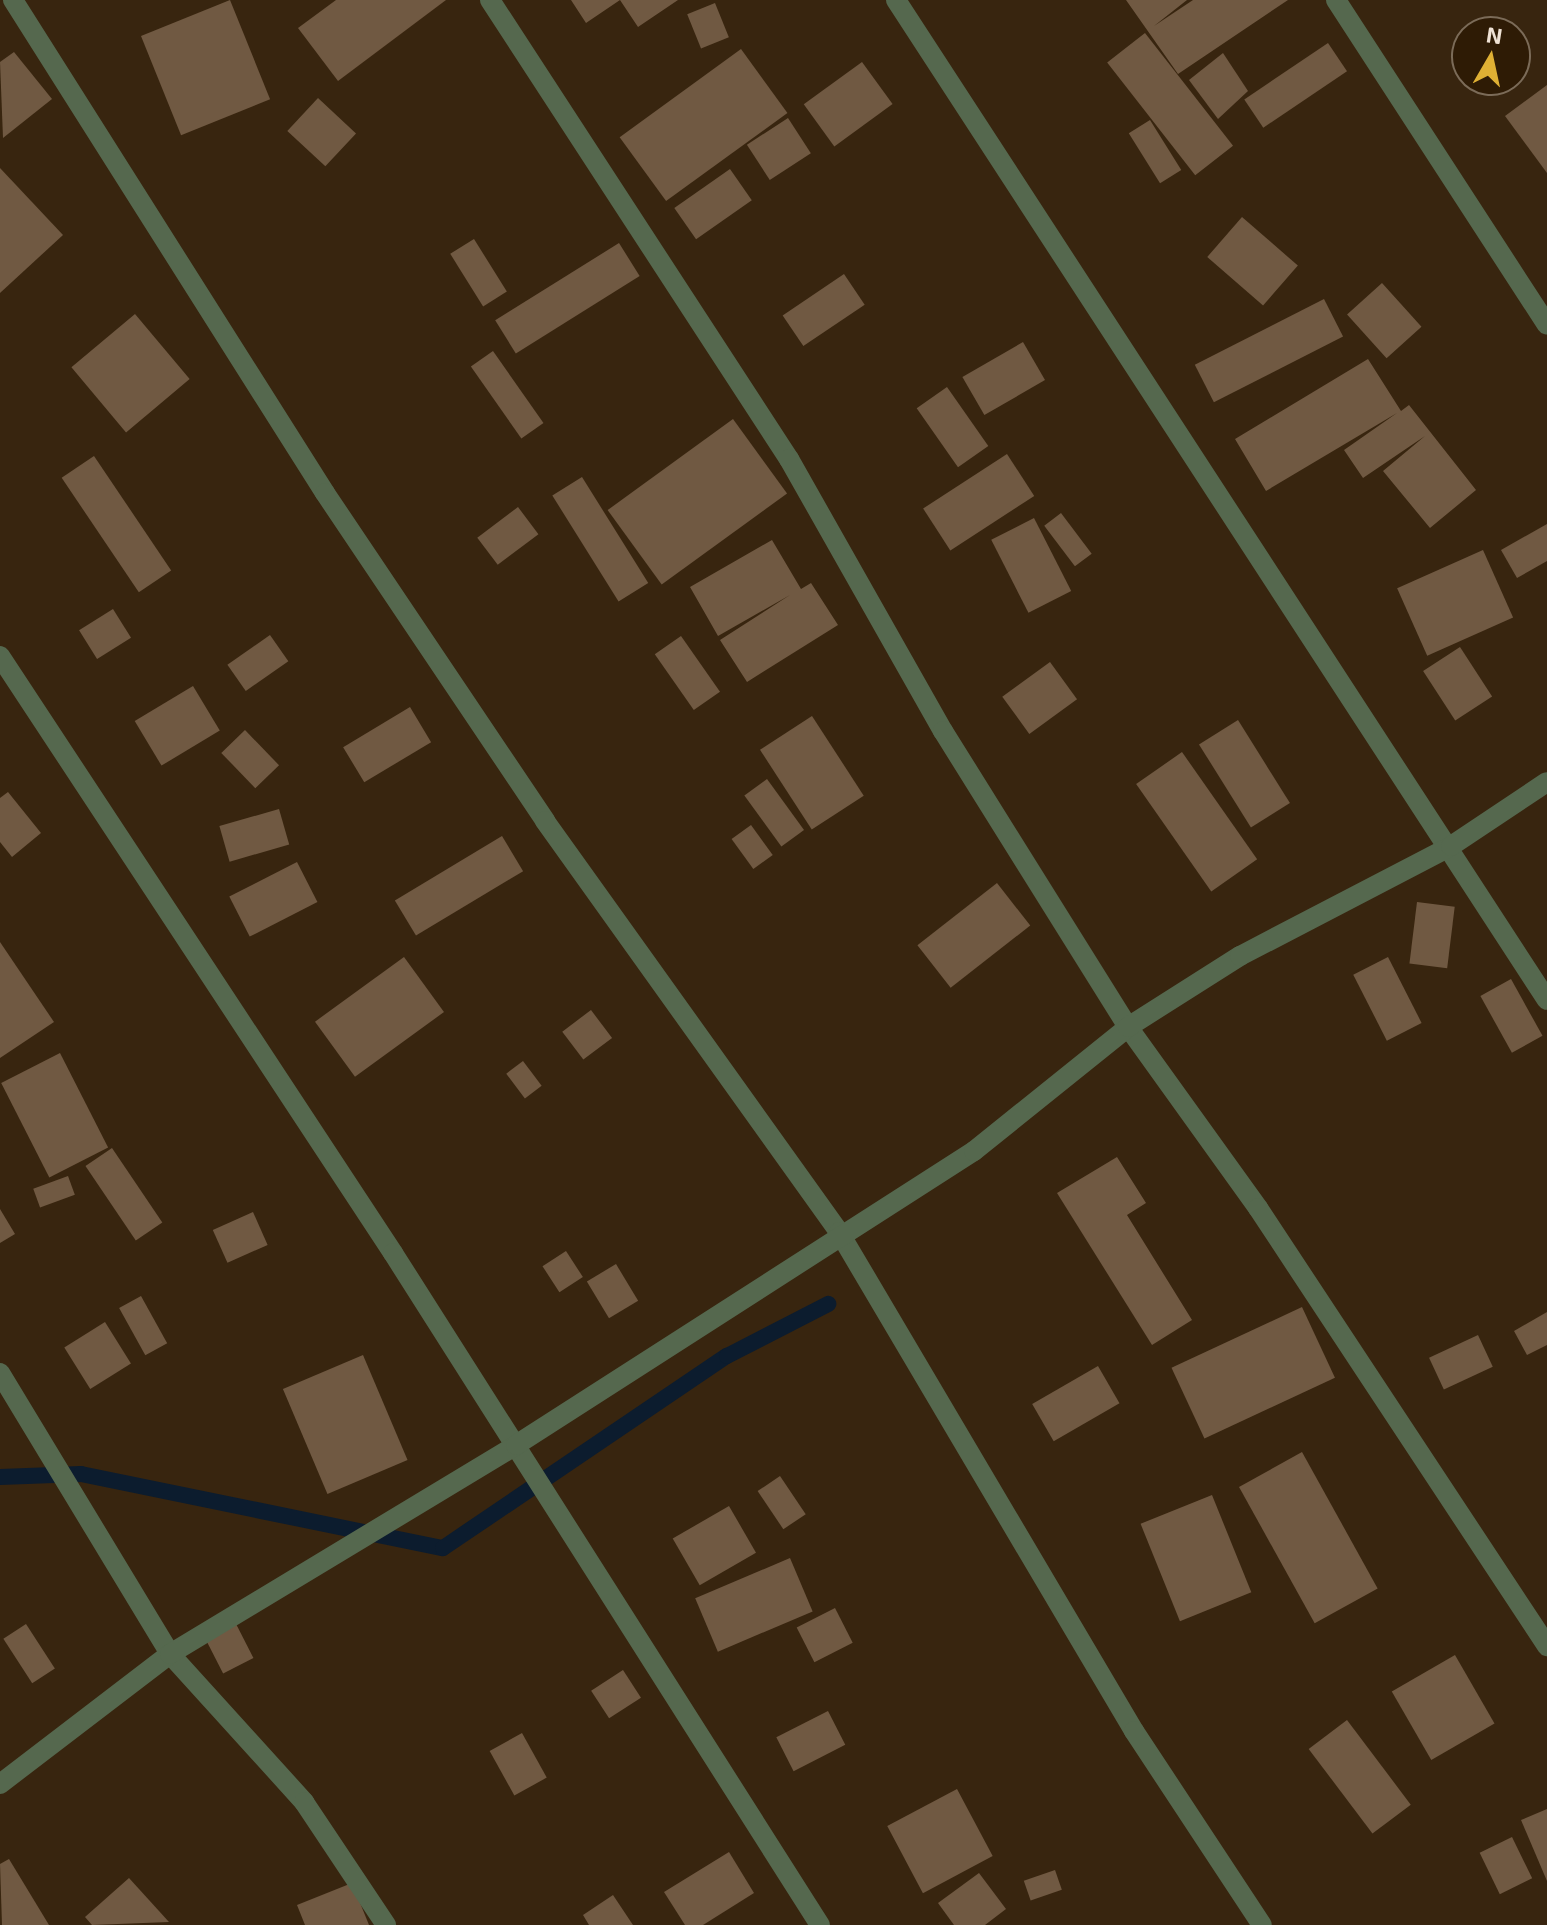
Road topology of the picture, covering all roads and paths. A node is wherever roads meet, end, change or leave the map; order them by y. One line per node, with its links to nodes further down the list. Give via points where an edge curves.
1 (13, 0): 11 (street, via 518,781)
2 (490, 0): 10 (street, via 789,459 943,731)
3 (896, 0): 8 (street)
4 (1336, 0): 5 (street)
5 (1547, 325)
6 (0, 656): 13 (street)
7 (1547, 782): 8 (street)
8 (1451, 846): 9 (street); 10 (street, via 1240,956)
9 (1547, 1000)
10 (1128, 1027): 11 (street, via 974,1151); 14 (street, via 1258,1208)
11 (839, 1232): 13 (street); 19 (street, via 1134,1731)
12 (0, 1373): 15 (street)
13 (516, 1445): 15 (street); 18 (street)
14 (1547, 1646)
15 (170, 1654): 16 (street); 17 (street, via 304,1802)
16 (0, 1784)
17 (386, 1925)
18 (820, 1925)
19 (1262, 1925)

